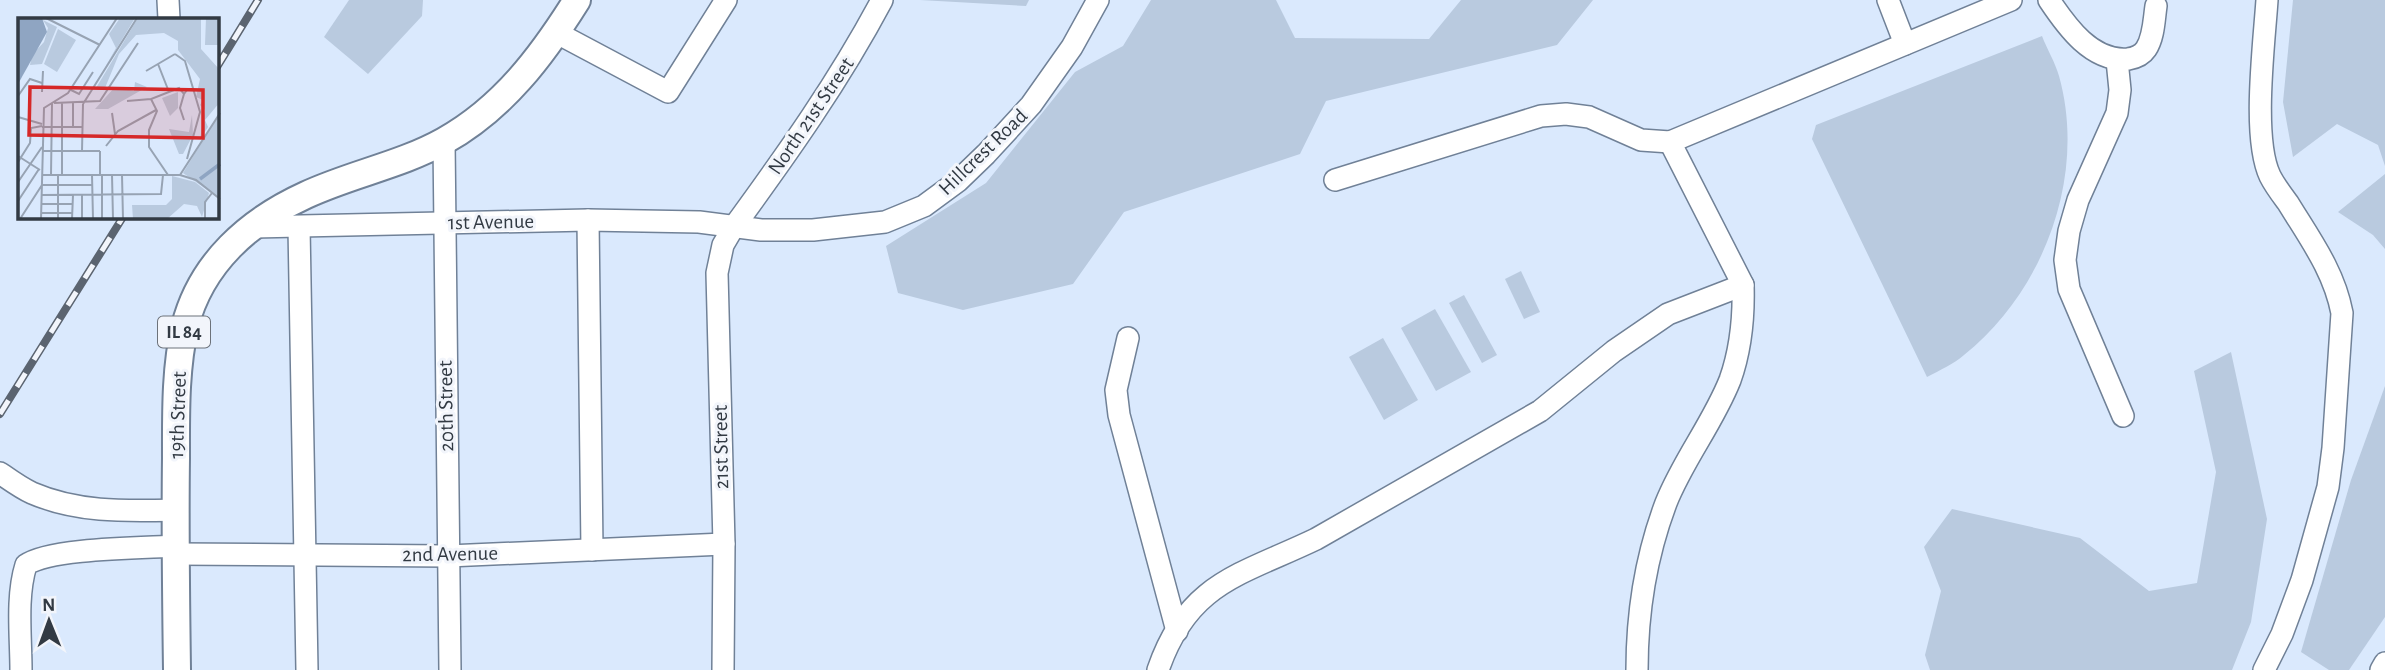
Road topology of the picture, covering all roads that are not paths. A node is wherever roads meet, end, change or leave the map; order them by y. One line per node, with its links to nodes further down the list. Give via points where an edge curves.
1 (168, 0): 11 (street)
2 (577, 0): 12 (main road, IL 84)
3 (726, 0): 12 (street, via 668,92)
4 (882, 0): 22 (street, North 21st Street, via 819,107)
5 (1098, 0): 22 (street, Hillcrest Road, via 1031,105 968,172 924,206 885,222 855,227)
6 (1888, 0): 13 (street)
7 (2011, 0): 13 (street)
8 (2049, 0): 14 (street, via 2075,34 2098,54)
9 (2266, 0): 42 (street, via 2260,134 2265,158 2270,176 2326,265 2342,313 2328,487 2302,580)
10 (2156, 6): 14 (street, via 2146,49 2135,58)
11 (169, 18)
12 (557, 33): 15 (main road, IL 84, via 496,105)
13 (1905, 44): 16 (street)
14 (2117, 60): 25 (street, via 2117,113 2078,200 2065,260 2069,289)
15 (444, 141): 19 (street, 20th Street); 20 (main road, 19th Street / IL 84, via 307,194)
16 (1670, 142): 17 (street, via 1641,140 1589,117 1566,114 1541,117); 23 (street)
17 (1335, 180)
18 (588, 220): 19 (street, 1st Avenue); 22 (street, 1st Avenue, via 699,222); 30 (street)
19 (444, 223): 21 (street, 1st Avenue); 32 (street, 20th Street)
20 (250, 227): 21 (street, 1st Avenue); 27 (main road, 19th Street / IL 84, via 209,269 185,326 178,379)
21 (299, 227): 31 (street)
22 (733, 228): 28 (street, 21st Street, via 723,245 717,273)
23 (1743, 285): 33 (street, via 1668,314 1540,411 1315,539 1213,588 1196,602); 41 (street, via 1742,338 1730,380 1666,502 1647,568 1637,629)
24 (1129, 338): 33 (street, via 1116,390 1119,415)
25 (2123, 416)
26 (0, 473): 27 (street, via 29,492 74,506 111,511)
27 (176, 510): 29 (main road, 19th Street / IL 84)
28 (724, 544): 30 (street, 2nd Avenue); 39 (street, 21st Street)
29 (176, 550): 31 (street, 2nd Avenue); 35 (street, 2nd Avenue, via 69,554 26,565); 36 (main road, 19th Street / IL 84)
30 (592, 550): 32 (street, 2nd Avenue)
31 (304, 555): 32 (street, 2nd Avenue); 37 (street)
32 (448, 556): 38 (street, 20th Street)
33 (1177, 631): 40 (street)
34 (2385, 663): 43 (street)
35 (21, 670)
36 (177, 670)
37 (307, 670)
38 (450, 670)
39 (723, 670)
40 (1158, 670)
41 (1637, 670)
42 (2264, 670)
43 (2381, 670)

